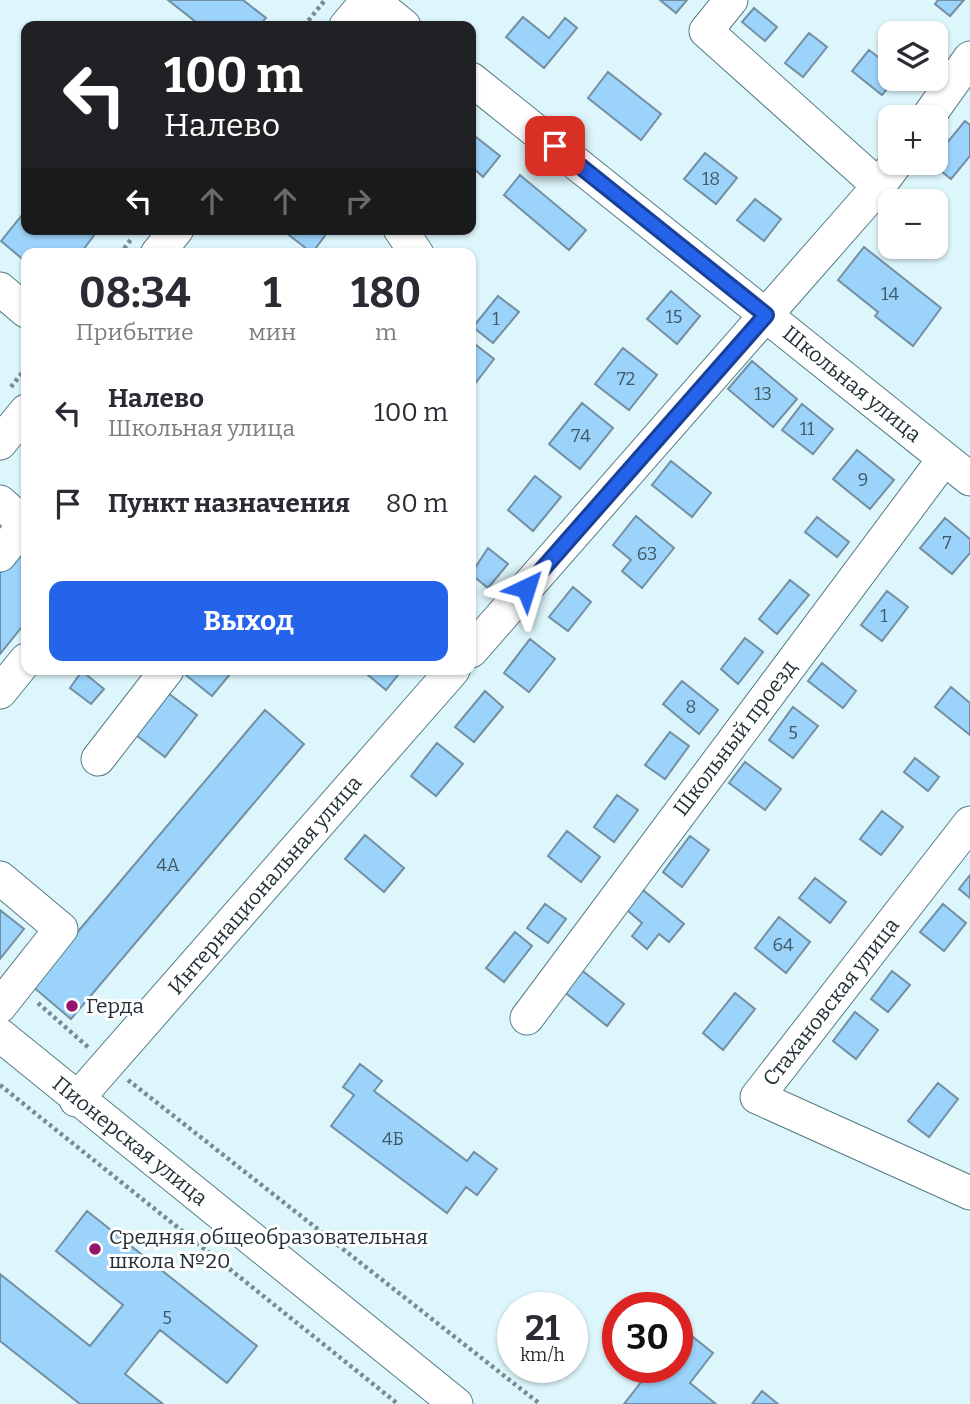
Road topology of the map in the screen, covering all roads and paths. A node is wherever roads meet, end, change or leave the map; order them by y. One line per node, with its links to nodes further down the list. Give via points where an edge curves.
1 (325, 0): 4 (path)
2 (370, 0): 5 (street); 6 (street)
3 (731, 0): 10 (street, via 706,31)
4 (308, 21)
5 (351, 21)
6 (397, 21)
7 (968, 64): 9 (street)
8 (476, 83): 14 (street, Школьная улица)
9 (937, 105)
10 (878, 166)
11 (887, 175): 14 (street)
12 (0, 289): 13 (street)
13 (21, 306)
14 (766, 315): 17 (street, Школьная улица); 23 (street)
15 (21, 417): 16 (street)
16 (0, 443)
17 (944, 459): 18 (street, Школьная улица); 32 (street, Школьный проезд)
18 (970, 479)
19 (0, 502): 20 (street)
20 (21, 521)
21 (21, 531): 22 (street)
22 (0, 555)
23 (476, 644)
24 (21, 666): 27 (street)
25 (163, 675): 28 (street)
26 (449, 675): 34 (street, Интернациональная улица)
27 (0, 692)
28 (98, 759)
29 (970, 823): 37 (street, Стахановская улица, via 757,1097)
30 (0, 878): 31 (street, via 61,929)
31 (9, 995): 34 (path)
32 (527, 1018)
33 (0, 1035): 36 (street, Пионерская улица)
34 (107, 1064): 36 (street, Интернациональная улица); 40 (path)
35 (0, 1085): 38 (path)
36 (76, 1100): 39 (street, Пионерская улица)
37 (970, 1194)
38 (395, 1403)
39 (456, 1404)
40 (540, 1404)

